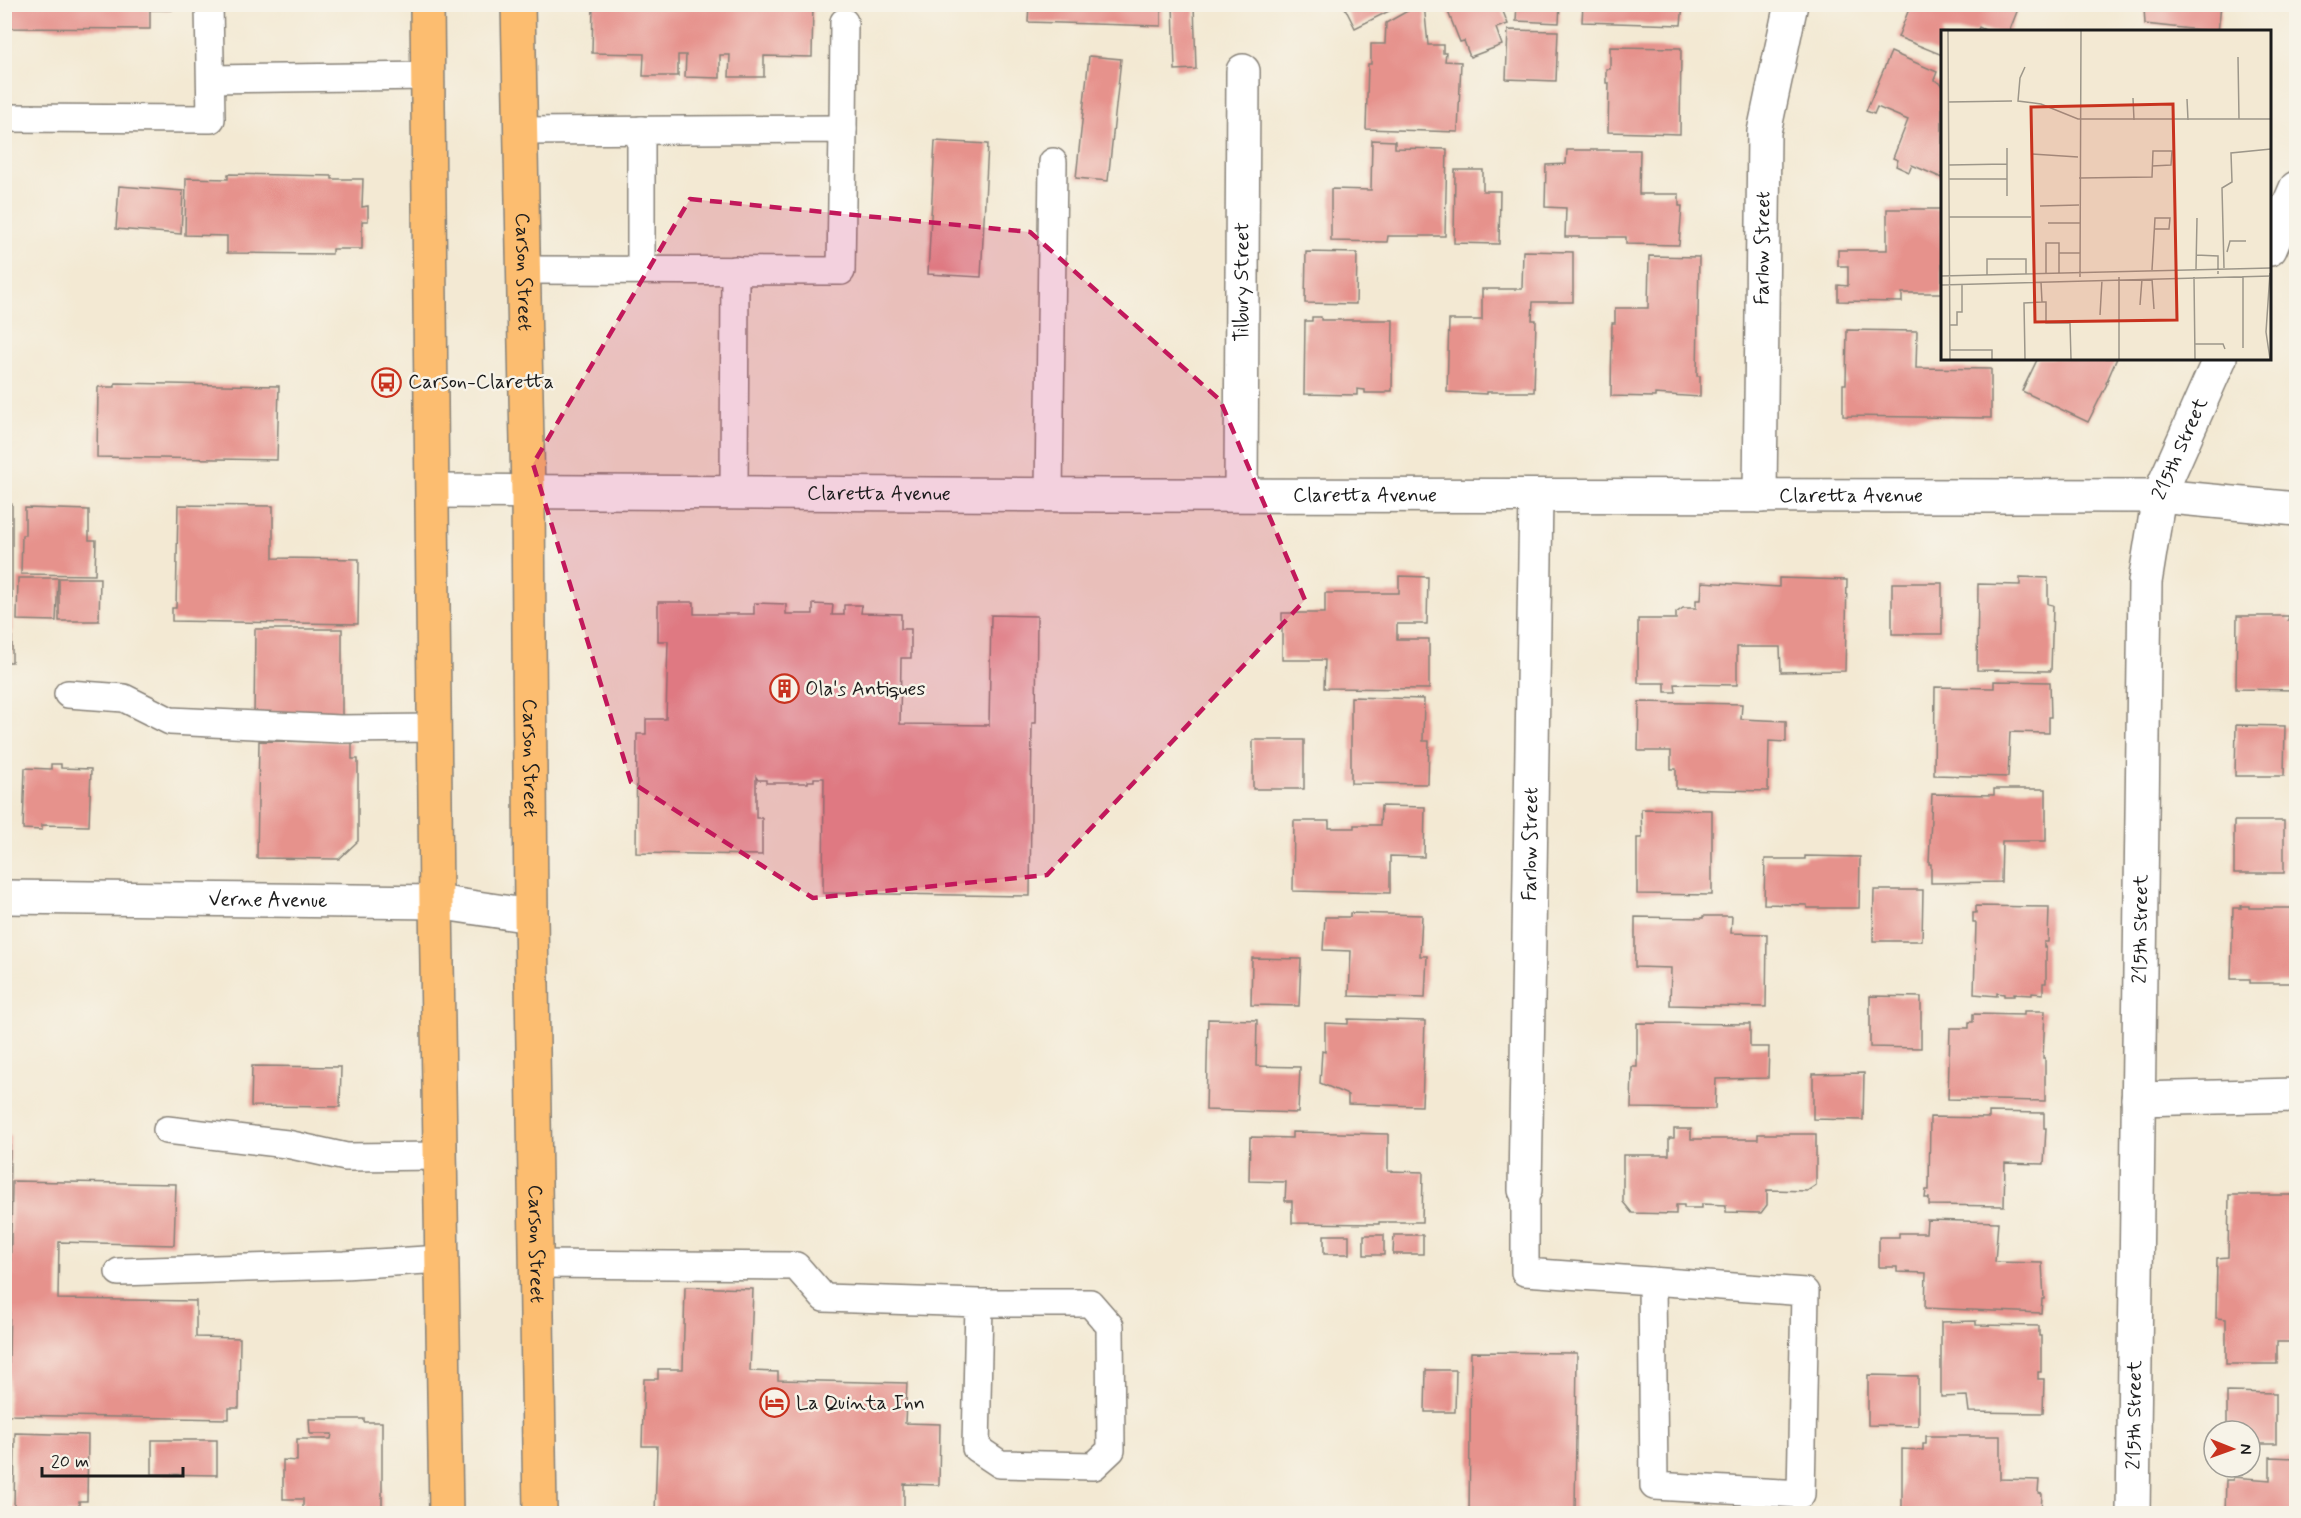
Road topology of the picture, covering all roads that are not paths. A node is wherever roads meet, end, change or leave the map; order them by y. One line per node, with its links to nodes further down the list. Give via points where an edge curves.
1 (210, 4): 8 (lane)
2 (427, 4): 7 (main road)
3 (518, 4): 11 (main road, Carson Street)
4 (1791, 4): 26 (street, Farlow Street, via 1764,132)
5 (844, 22): 10 (lane)
6 (1243, 71): 23 (street, Tilbury Street)
7 (429, 76): 8 (lane); 20 (main road)
8 (211, 79): 9 (lane, via 211,119)
9 (4, 118)
10 (843, 129): 12 (lane); 18 (lane, via 841,271)
11 (520, 130): 12 (lane); 16 (main road, Carson Street)
12 (641, 130): 17 (lane)
13 (1053, 162): 24 (lane)
14 (2296, 188): 15 (street)
15 (2271, 247)
16 (523, 270): 17 (lane); 21 (main road, Carson Street)
17 (641, 270): 18 (lane)
18 (735, 270): 22 (lane)
19 (2219, 360): 27 (street, 215th Street)
20 (433, 491): 21 (street, Claretta Avenue); 30 (main road)
21 (528, 493): 22 (street, Claretta Avenue); 33 (main road, Carson Street)
22 (734, 493): 24 (street, Claretta Avenue)
23 (1241, 494): 24 (street, Claretta Avenue); 25 (street, Claretta Avenue)
24 (1049, 495)
25 (1536, 496): 26 (street, Claretta Avenue); 38 (street, Farlow Street)
26 (1760, 496): 27 (street, Claretta Avenue)
27 (2159, 496): 28 (street, Claretta Avenue); 35 (street, 215th Street, via 2145,582)
28 (2296, 509)
29 (68, 694): 30 (lane, via 124,698 170,721 340,729)
30 (435, 728): 32 (main road)
31 (4, 897): 32 (street, Verne Avenue)
32 (436, 902): 33 (street, Verne Avenue); 37 (main road)
33 (531, 916): 40 (main road, Carson Street)
34 (2296, 1095): 35 (street)
35 (2138, 1099): 46 (street, 215th Street)
36 (167, 1130): 37 (lane, via 286,1144 346,1157)
37 (440, 1156): 39 (main road)
38 (1525, 1190): 42 (lane, via 1525,1272)
39 (442, 1259): 41 (lane); 44 (main road)
40 (536, 1264): 43 (lane, via 796,1266 824,1298); 45 (main road, Carson Street)
41 (119, 1272)
42 (1652, 1281): 42 (lane, via 1805,1292 1801,1494 1654,1486)
43 (978, 1303): 43 (lane, via 1090,1303 1110,1326 1110,1450 1094,1466 1000,1464 976,1448)
44 (446, 1514)
45 (540, 1514)
46 (2133, 1514)

